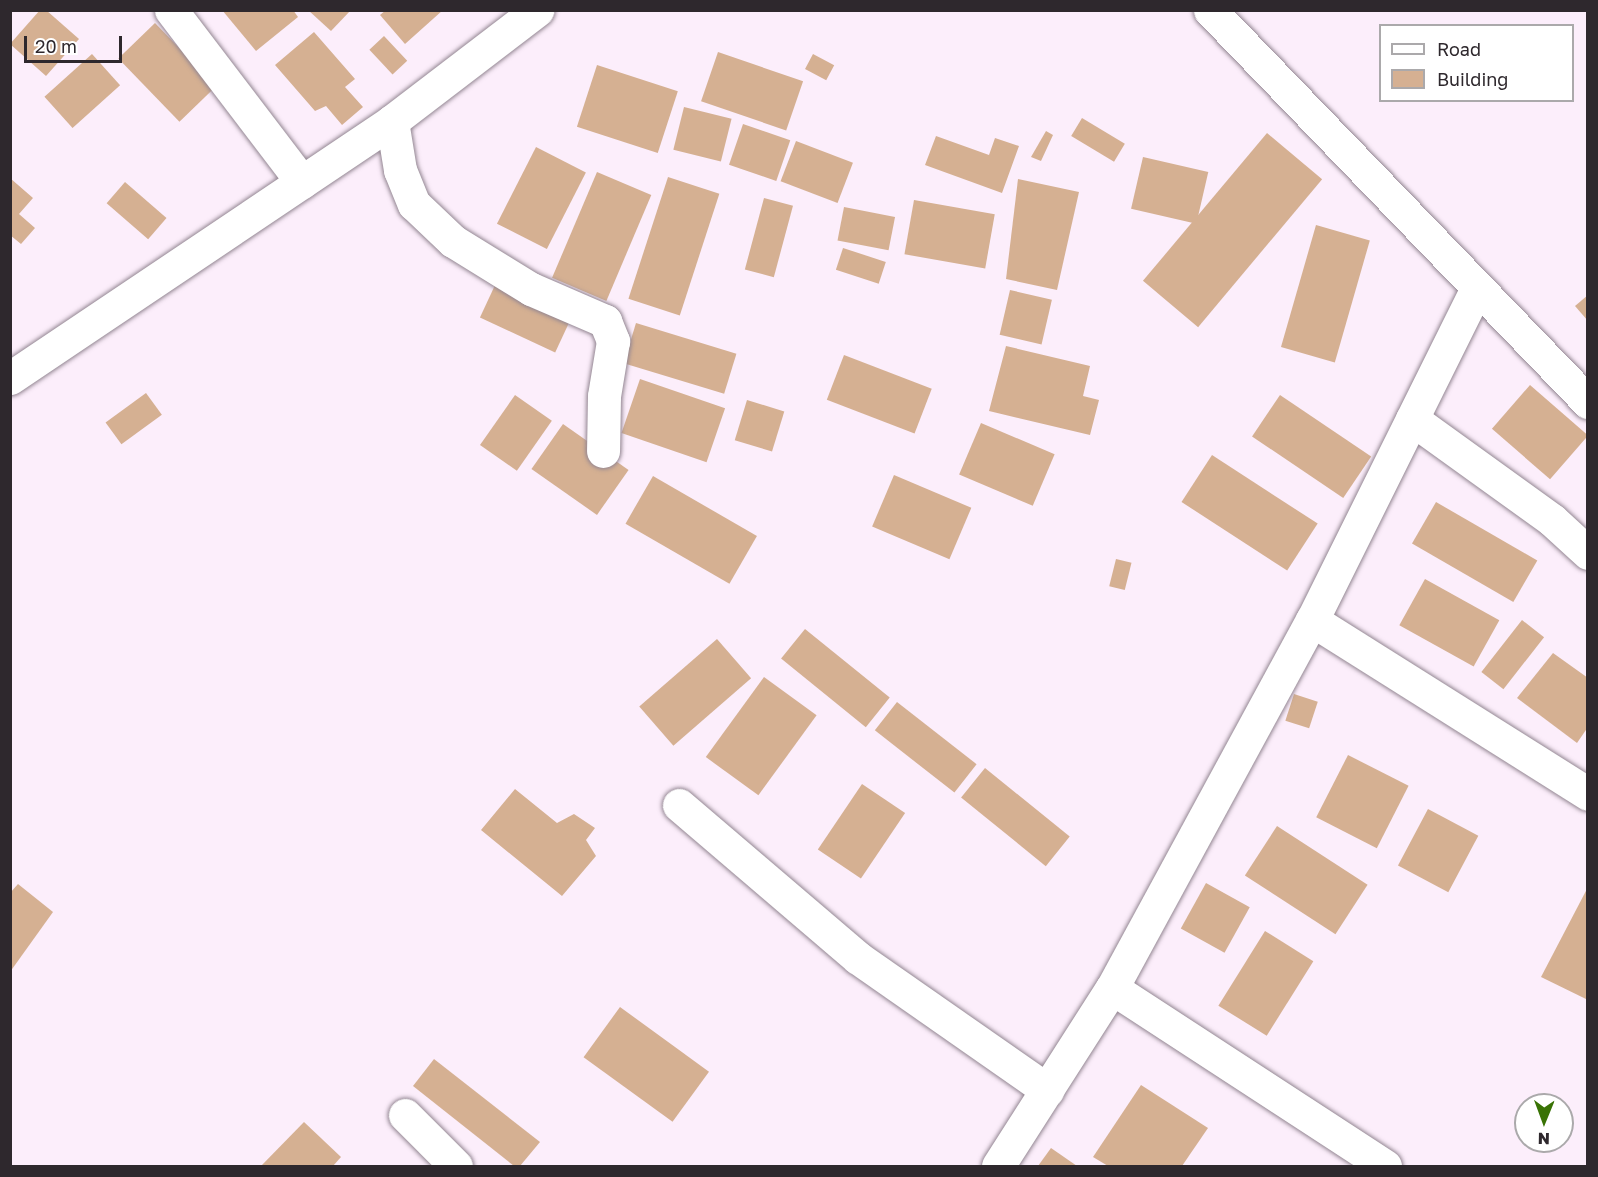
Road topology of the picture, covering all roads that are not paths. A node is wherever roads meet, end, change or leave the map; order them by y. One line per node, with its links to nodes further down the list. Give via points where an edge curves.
1 (171, 10): 5 (street)
2 (537, 10): 4 (street)
3 (1210, 10): 6 (street)
4 (392, 121): 5 (street); 10 (street, via 400,170 414,204 453,241 531,289 605,321 613,342 604,396)
5 (302, 182): 7 (street)
6 (1476, 290): 8 (street); 9 (street)
7 (10, 378)
8 (1587, 402)
9 (1412, 419): 11 (street, via 1552,520); 12 (street)
10 (603, 451)
11 (1587, 553)
12 (1312, 620): 13 (street); 15 (street)
13 (1587, 794)
14 (679, 806): 16 (street, via 858,958)
15 (1112, 988): 16 (street); 20 (street)
16 (1047, 1090): 19 (street)
17 (405, 1115): 18 (street)
18 (456, 1167)
19 (998, 1167)
20 (1385, 1167)

